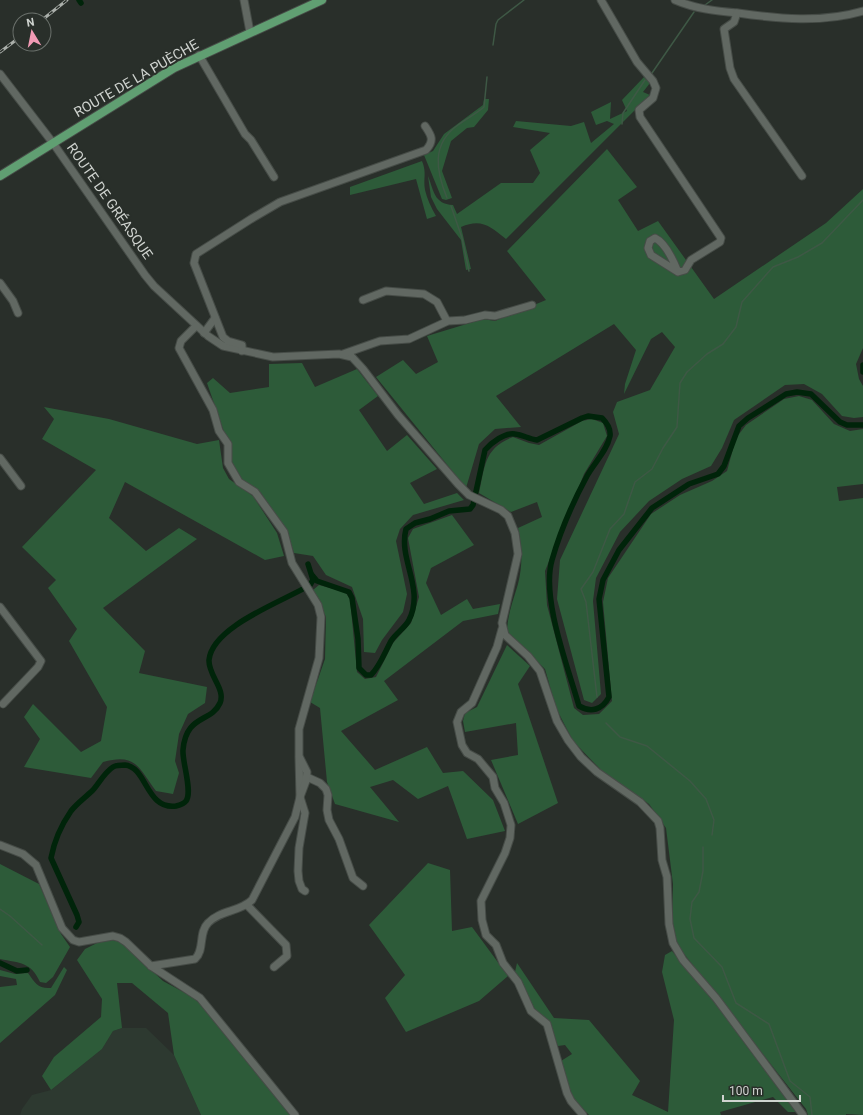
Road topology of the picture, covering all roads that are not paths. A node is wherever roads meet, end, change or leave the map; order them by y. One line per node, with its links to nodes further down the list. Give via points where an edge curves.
1 (244, 0): 7 (street)
2 (322, 0): 7 (main road, ROUTE DE LA PUÈCHE)
3 (601, 0): 15 (street, via 637,62 656,88 653,98 639,110 640,117 722,238 720,242 691,260 686,270)
4 (675, 0): 6 (street, via 703,9)
5 (863, 11): 6 (street, via 837,17 796,18)
6 (737, 13): 13 (street, via 734,22 724,30 732,75)
7 (250, 32): 8 (main road, ROUTE DE LA PUÈCHE)
8 (199, 56): 11 (main road, ROUTE DE LA PUÈCHE, via 143,86); 14 (street)
9 (0, 74): 11 (street, ROUTE DE GRÉASQUE)
10 (425, 126): 20 (street, via 432,138 426,150 280,202 196,254 194,263)
11 (53, 143): 12 (main road, ROUTE DE LA PUÈCHE); 22 (street, ROUTE DE GRÉASQUE, via 154,286)
12 (0, 176)
13 (802, 176)
14 (274, 177)
15 (678, 272): 15 (street, via 674,261 660,241 655,238 650,241 648,248 651,255)
16 (0, 283): 19 (street)
17 (363, 300): 21 (street, via 386,291 424,294 437,302)
18 (532, 304): 21 (street, via 496,316 484,315 466,320)
19 (18, 313)
20 (215, 318): 23 (street); 24 (street, via 223,337 228,341 242,344)
21 (447, 321): 25 (street, via 409,339 380,340)
22 (196, 326): 23 (street, ROUTE DE GRÉASQUE); 31 (street, via 180,341 179,348 213,410 219,431 228,444 228,462 239,482 255,492 284,532 292,563 318,605 321,617 321,648 299,729)
23 (204, 333): 24 (street, ROUTE DE GRÉASQUE, via 223,346)
24 (242, 351): 25 (street, ROUTE DE GRÉASQUE, via 274,357)
25 (342, 354): 29 (street, via 358,362 403,421 468,495 501,510 508,516 517,544 516,565 503,615)
26 (0, 458): 27 (street)
27 (21, 486)
28 (0, 607): 30 (street, via 41,661)
29 (502, 629): 41 (street, via 497,647 472,703 461,712 458,722 462,746 467,753 478,759 493,777 511,825 505,853 481,901 482,920 486,935 496,945 503,962 518,982 531,1011 547,1024 567,1093); 42 (street, via 509,640 528,656 540,671 557,721 581,757 597,772 643,805 658,821 662,860 667,877 668,924 673,943 683,960 716,998)
30 (3, 704)
31 (299, 756): 32 (street); 33 (street)
32 (307, 777): 33 (street); 35 (street, via 326,789 329,820 353,878)
33 (300, 796): 36 (street, via 305,813 299,848 298,881); 37 (street, via 295,817)
34 (0, 846): 38 (street, via 23,854 36,865 62,928 73,940 79,942 113,936 120,938)
35 (363, 886)
36 (306, 891)
37 (247, 905): 38 (street, via 214,917 207,924 201,934 198,956 195,960); 39 (street, via 286,945 287,956)
38 (151, 966): 40 (street, via 200,998)
39 (274, 967)
40 (295, 1115)
41 (583, 1115)
42 (802, 1115)

